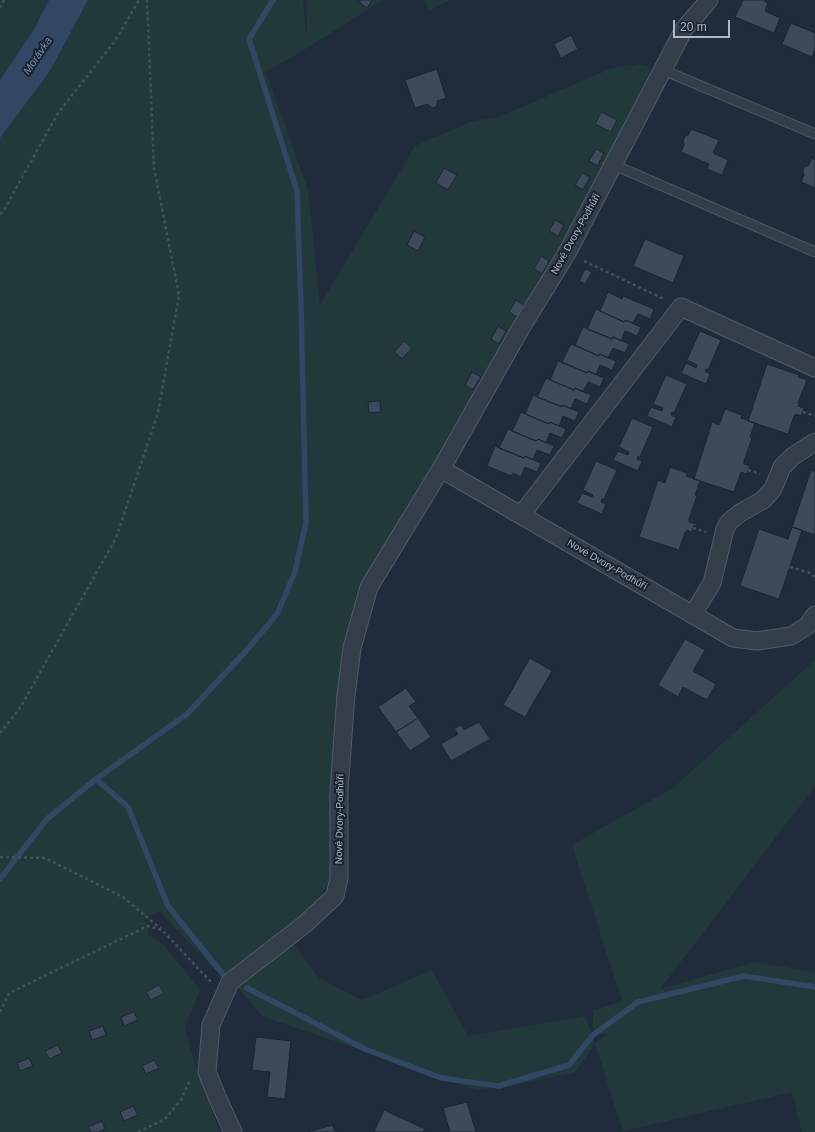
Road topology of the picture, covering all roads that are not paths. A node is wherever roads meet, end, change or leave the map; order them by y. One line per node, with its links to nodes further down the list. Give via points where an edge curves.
1 (709, 0): 2 (street, Nové Dvory-Podhůří, via 684,29)
2 (663, 70): 3 (lane); 4 (street, Nové Dvory-Podhůří)
3 (815, 134)
4 (614, 165): 5 (lane); 8 (street, Nové Dvory-Podhůří, via 567,253)
5 (815, 252)
6 (815, 368): 9 (street, via 681,307)
7 (815, 442): 10 (street, via 793,456 782,467 773,489 763,500 740,512 729,522 712,582)
8 (440, 469): 9 (street, Nové Dvory-Podhůří); 12 (street, Nové Dvory-Podhůří, via 369,587 352,648 339,790 339,878 335,896 305,924 230,982 211,1025 207,1072)
9 (521, 515): 10 (street, Nové Dvory-Podhůří)
10 (692, 614): 11 (street, Nové Dvory-Podhůří, via 733,638 757,641 791,636)
11 (812, 625)
12 (233, 1132)

